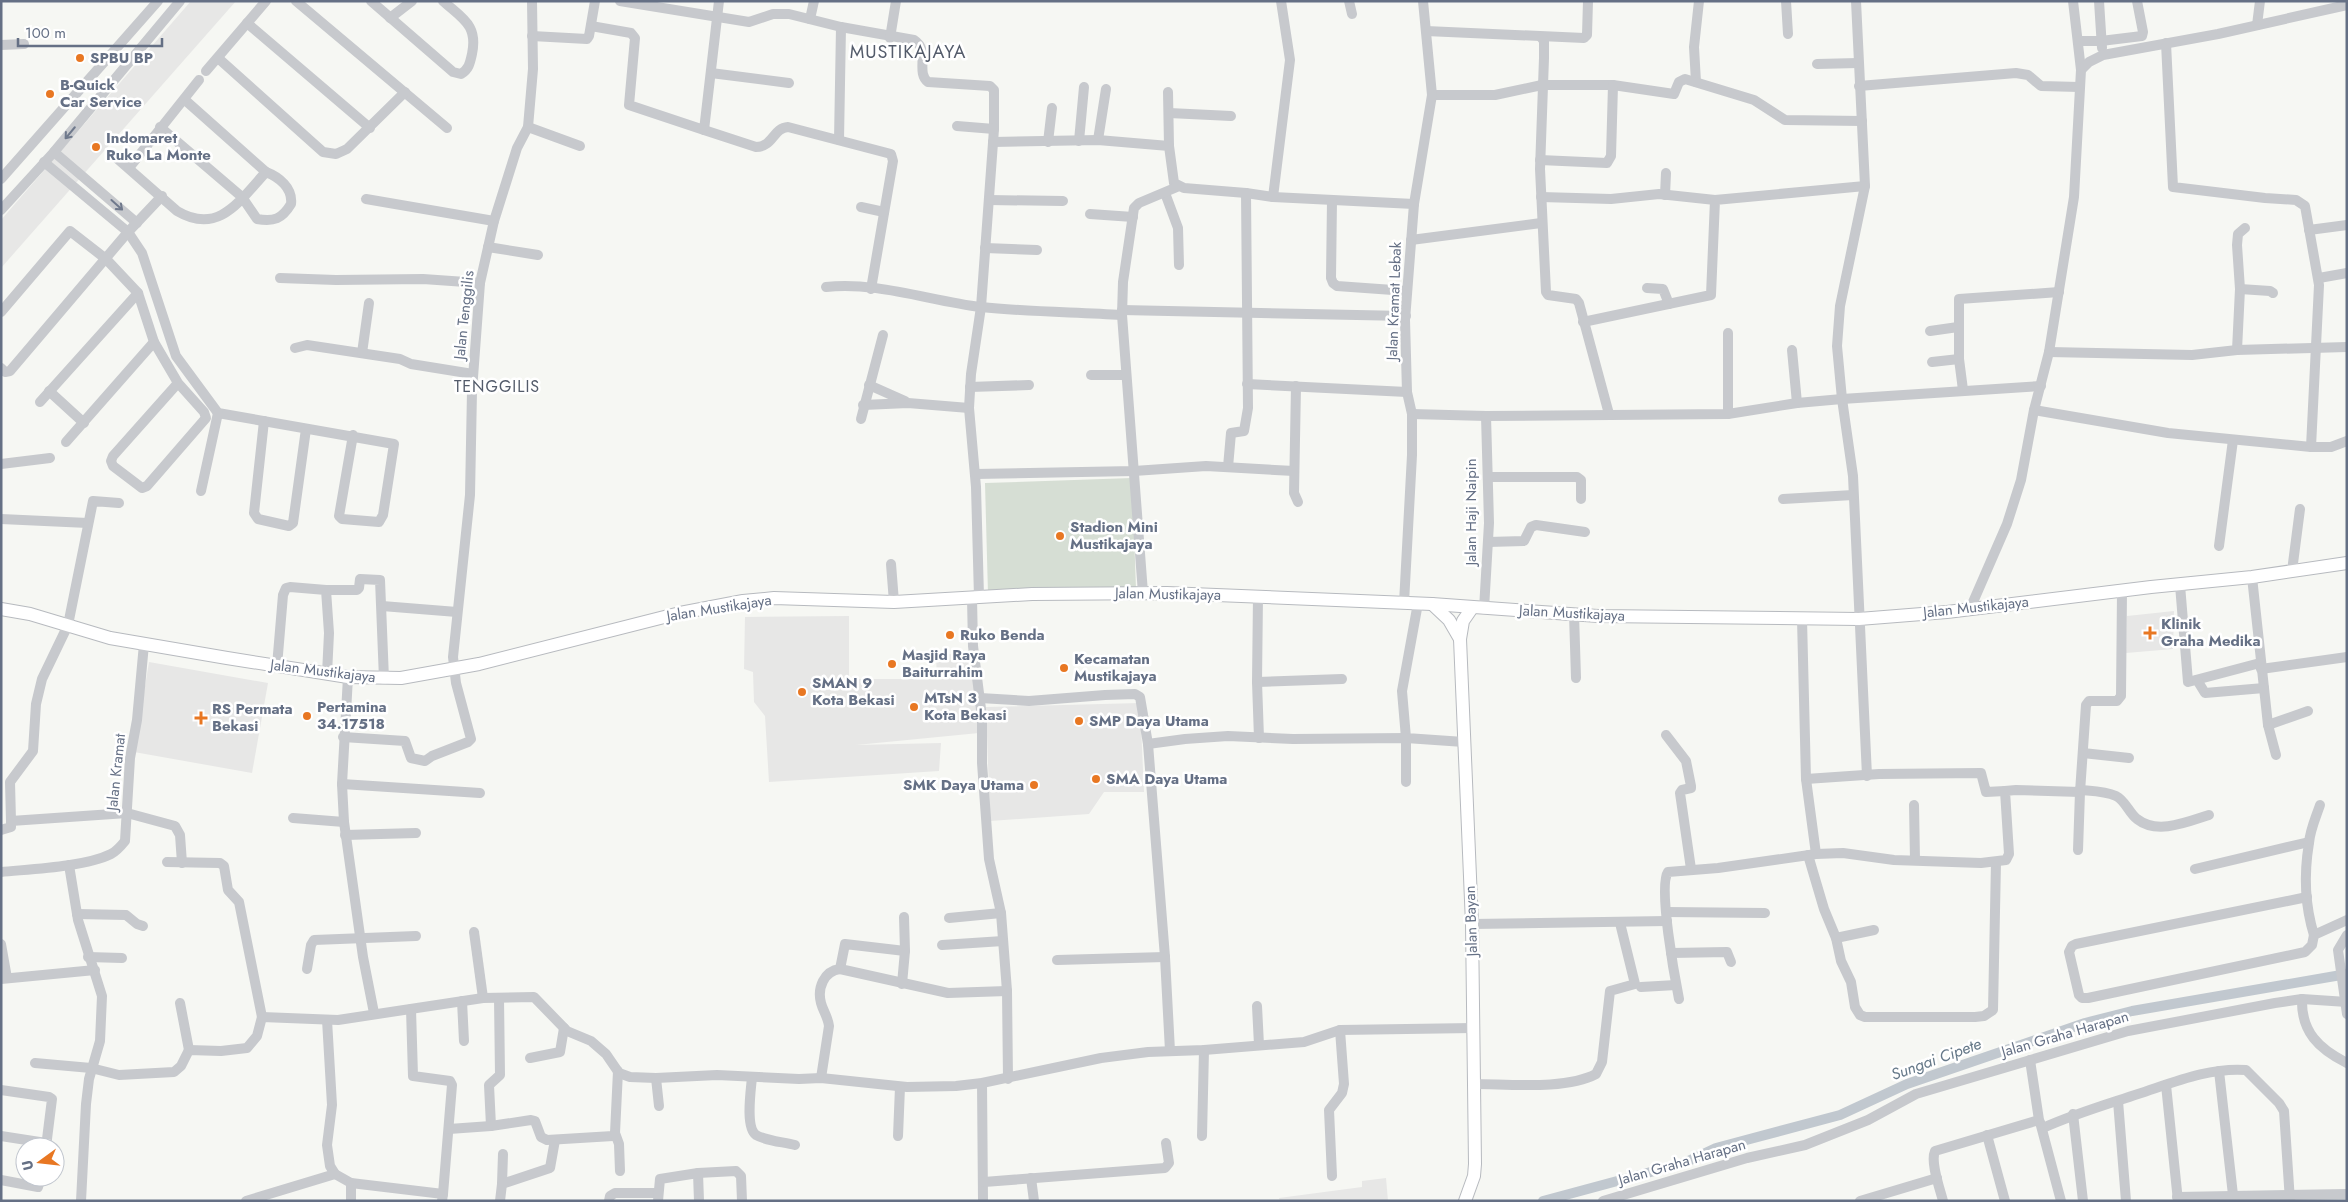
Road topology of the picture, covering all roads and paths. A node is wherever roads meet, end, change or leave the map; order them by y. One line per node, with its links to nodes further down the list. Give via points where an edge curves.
1 (158, 1): 87 (street)
2 (180, 1): 80 (street, one-way to 80)
3 (266, 1): 30 (street)
4 (296, 1): 58 (street)
5 (371, 1): 28 (street)
6 (412, 1): 28 (street)
7 (444, 1): 28 (street, via 474,34 469,67 461,74 453,72)
8 (532, 1): 36 (street, Jalan Tenggilis)
9 (595, 1): 32 (street)
10 (620, 1): 27 (street)
11 (719, 1): 27 (street)
12 (814, 1): 29 (street)
13 (896, 1): 38 (street)
14 (1281, 1): 96 (street, via 1290,60)
15 (1349, 1): 26 (street)
16 (1423, 1): 34 (street, Jalan Kramat Lebak)
17 (1588, 1): 37 (street, via 1587,35 1584,38)
18 (1699, 1): 50 (street, via 1694,47)
19 (1786, 1): 35 (street)
20 (1856, 1): 47 (street)
21 (2073, 1): 39 (street)
22 (2099, 1): 40 (street)
23 (2137, 1): 40 (street, via 2142,36)
24 (2260, 1): 31 (street)
25 (2347, 5): 31 (street)
26 (1352, 14)
27 (718, 17): 29 (street, via 749,22 780,13); 49 (street)
28 (390, 18)
29 (810, 19): 33 (street)
30 (247, 23): 45 (street); 69 (street)
31 (2257, 25): 41 (street)
32 (591, 26): 36 (street, via 587,39); 72 (street, via 631,33 635,38 629,104)
33 (841, 27): 38 (street); 73 (street)
34 (1426, 31): 37 (street); 60 (street, Jalan Kramat Lebak)
35 (1788, 34)
36 (532, 36): 68 (street, Jalan Tenggilis)
37 (1541, 37): 52 (street, via 1544,41)
38 (890, 38): 71 (street, via 914,40 921,46 923,75 928,82 993,87)
39 (2079, 41): 40 (street); 48 (street)
40 (2101, 41): 44 (street)
41 (2166, 43): 44 (street); 115 (street, via 2173,187 2300,201 2305,206)
42 (24, 44): 43 (street)
43 (1, 45)
44 (2103, 55): 48 (street)
45 (218, 58): 61 (street); 69 (street, via 323,152 342,152)
46 (1817, 64): 47 (street)
47 (1858, 64): 54 (street)
48 (2082, 70): 56 (street)
49 (711, 73): 51 (street); 72 (street)
50 (1696, 82): 53 (street, via 1682,80 1674,94); 65 (street, via 1754,100 1785,120)
51 (789, 83)
52 (1542, 85): 53 (street); 60 (street, via 1495,95); 82 (street)
53 (1613, 85): 82 (street, via 1611,156 1607,163)
54 (1859, 86): 56 (street, via 2016,73 2028,75 2041,86); 65 (street)
55 (1084, 87): 75 (street)
56 (2079, 87): 133 (street, via 2074,197)
57 (1106, 89): 74 (street)
58 (404, 92): 69 (street); 70 (street)
59 (1168, 92): 63 (street)
60 (1432, 95): 104 (street, Jalan Kramat Lebak)
61 (185, 100): 67 (street); 85 (street)
62 (1052, 108): 77 (street)
63 (1169, 113): 64 (street); 79 (street)
64 (1231, 116)
65 (1862, 121): 89 (street)
66 (957, 126): 71 (street)
67 (160, 127): 84 (street); 95 (street)
68 (528, 127): 78 (street); 110 (street, Jalan Tenggilis, via 517,148)
69 (370, 128)
70 (447, 128)
71 (994, 129): 76 (street)
72 (704, 130): 73 (street, via 756,147 764,147 778,130 788,127)
73 (838, 140): 107 (street, via 893,157)
74 (1098, 140): 75 (street); 79 (street)
75 (1079, 141): 77 (street)
76 (993, 142): 77 (street); 100 (street)
77 (1048, 142)
78 (580, 146)
79 (1170, 146): 88 (street, via 1173,179)
80 (54, 152): 83 (street); 90 (street)
81 (112, 154): 84 (street)
82 (1540, 160): 97 (street)
83 (44, 162): 98 (street); 106 (street)
84 (129, 168): 94 (street)
85 (266, 172): 95 (street); 95 (street, via 277,176 289,190 291,204 284,215 277,220 257,219)
86 (1666, 173): 93 (street)
87 (1, 179)
88 (1177, 186): 91 (street); 92 (street)
89 (1865, 186): 102 (street); 172 (street, via 1837,327)
90 (97, 187): 98 (street); 111 (street, one-way to 111)
91 (1165, 193): 109 (street, via 1136,205); 123 (street, via 1178,228)
92 (1246, 193): 96 (street); 141 (street)
93 (1665, 195): 97 (street, via 1610,199); 102 (street)
94 (162, 196): 95 (street, via 177,211 196,220 227,213); 111 (street)
95 (242, 197)
96 (1273, 197): 101 (street)
97 (1541, 197): 112 (street)
98 (87, 198): 116 (street)
99 (366, 199): 110 (street)
100 (989, 200): 103 (street); 119 (street)
101 (1332, 200): 104 (street); 132 (street, via 1333,284)
102 (1715, 200): 137 (street, via 1711,295)
103 (1063, 201)
104 (1414, 204): 117 (street, Jalan Kramat Lebak)
105 (861, 207): 107 (street)
106 (1, 210)
107 (884, 212): 130 (street)
108 (1090, 214): 109 (street)
109 (1133, 218): 140 (street, via 1123,282)
110 (494, 221): 118 (street, Jalan Tenggilis)
111 (136, 223): 116 (street)
112 (1541, 223): 117 (street); 143 (street, via 1546,292 1576,299)
113 (2347, 225): 115 (street)
114 (2245, 228): 131 (street, via 2238,234 2237,245)
115 (2309, 230): 126 (street)
116 (128, 232): 122 (street); 179 (street, via 142,253 176,356)
117 (1411, 240): 132 (street, Jalan Kramat Lebak)
118 (488, 247): 121 (street); 127 (street, Jalan Tenggilis)
119 (985, 248): 120 (street); 138 (street)
120 (1038, 250)
121 (538, 254)
122 (106, 259): 134 (street); 139 (street, via 67,228); 158 (street, via 10,371 5,372)
123 (1179, 265)
124 (2347, 273): 126 (street)
125 (280, 278): 127 (street, via 423,279)
126 (2319, 278): 151 (street)
127 (480, 283): 159 (street, Jalan Tenggilis)
128 (826, 287): 130 (street)
129 (1648, 288): 137 (street, via 1664,289)
130 (872, 289): 138 (street)
131 (2240, 289): 135 (street); 153 (street)
132 (1407, 291): 142 (street, Jalan Kramat Lebak)
133 (2059, 292): 144 (street, via 1960,299); 154 (street)
134 (138, 293): 148 (street); 170 (street)
135 (2273, 293)
136 (369, 303): 155 (street)
137 (1669, 304): 143 (street)
138 (981, 307): 140 (street); 168 (street)
139 (1, 312)
140 (1122, 313): 141 (street); 160 (street)
141 (1248, 313): 142 (street); 163 (street)
142 (1406, 316): 171 (street, Jalan Kramat Lebak)
143 (1583, 322): 181 (street)
144 (1958, 327): 145 (street); 156 (street)
145 (1930, 331)
146 (1728, 333): 182 (street)
147 (883, 335): 164 (street)
148 (154, 342): 162 (street); 186 (street)
149 (2347, 347): 151 (street)
150 (295, 348): 155 (street, via 307,345)
151 (2317, 349): 153 (street); 192 (street)
152 (1792, 350): 175 (street)
153 (2237, 350): 154 (street, via 2192,356)
154 (2049, 352): 167 (street)
155 (362, 353): 159 (street)
156 (1959, 359): 157 (street); 169 (street)
157 (1932, 362)
158 (1, 368)
159 (473, 374): 230 (street, Jalan Tenggilis, via 470,495)
160 (1126, 374): 161 (street); 196 (street)
161 (1091, 376)
162 (178, 383): 162 (street, via 204,412 205,421 142,488 111,461)
163 (1247, 384): 166 (street); 195 (street, via 1245,429 1231,433)
164 (869, 385): 174 (street); 176 (street)
165 (1029, 385): 168 (street)
166 (1296, 386): 171 (street); 197 (street)
167 (2041, 386): 169 (street); 178 (street)
168 (970, 387): 177 (street)
169 (1963, 390): 172 (street)
170 (49, 391): 173 (street); 186 (street)
171 (1407, 392): 180 (street, Jalan Kramat Lebak)
172 (1842, 399): 175 (street); 201 (street)
173 (40, 402)
174 (908, 403): 176 (street); 177 (street)
175 (1797, 403): 182 (street)
176 (863, 405): 184 (street)
177 (969, 408): 198 (street)
178 (2034, 410): 189 (street, via 2168,433); 229 (street, via 2021,480 2007,524)
179 (218, 413): 185 (street); 200 (street)
180 (1412, 414): 183 (street); 223 (street, Jalan Kramat Lebak)
181 (1609, 414): 182 (street); 183 (street)
182 (1728, 414)
183 (1486, 416): 199 (street, Jalan Haji Naipin)
184 (861, 419)
185 (264, 421): 187 (street); 187 (street, via 254,513 258,520 289,526 293,523)
186 (84, 423): 191 (street)
187 (306, 429): 188 (street)
188 (352, 436): 188 (street, via 339,516 342,519 378,522 383,515 395,446 393,442)
189 (2233, 440): 192 (street); 211 (street)
190 (2347, 441): 192 (street, via 2331,447)
191 (66, 442)
192 (2311, 447)
193 (50, 458): 194 (street)
194 (1, 464)
195 (1228, 467): 196 (street); 197 (street)
196 (1134, 471): 198 (street); 219 (street)
197 (1294, 471): 205 (street, via 1294,493)
198 (975, 474): 221 (street)
199 (1488, 477): 202 (street, via 1577,477 1581,480); 210 (street, Jalan Haji Naipin)
200 (201, 491)
201 (1854, 495): 203 (street); 233 (street)
202 (1581, 499)
203 (1783, 499)
204 (119, 502): 208 (street, via 93,499)
205 (1298, 502)
206 (2300, 510): 214 (street)
207 (1, 519): 208 (street)
208 (88, 523): 234 (street)
209 (1585, 532): 210 (street, via 1536,525 1531,527 1524,541)
210 (1488, 542): 227 (street, Jalan Haji Naipin)
211 (2219, 546)
212 (2347, 563): 214 (main road, Jalan Mustikajaya)
213 (891, 564): 222 (street)
214 (2292, 571): 215 (main road, Jalan Mustikajaya)
215 (2252, 577): 216 (main road, Jalan Mustikajaya); 239 (street)
216 (2180, 584): 218 (main road, Jalan Mustikajaya); 246 (street, via 2187,680)
217 (326, 590): 226 (street, via 358,589 360,579 379,579); 238 (street, via 286,588); 241 (street)
218 (2122, 592): 229 (main road, Jalan Mustikajaya); 258 (street, via 2121,696 2117,701 2086,703)
219 (1143, 593): 220 (main road, Jalan Mustikajaya); 221 (main road, Jalan Mustikajaya)
220 (1258, 596): 223 (main road, Jalan Mustikajaya); 247 (street)
221 (975, 598): 222 (main road, Jalan Mustikajaya); 249 (street, via 973,639)
222 (894, 602): 240 (main road, Jalan Mustikajaya, via 774,598 743,601 680,613)
223 (1404, 603): 224 (main road, Jalan Mustikajaya)
224 (1418, 603): 225 (main road, Jalan Mustikajaya); 255 (street, via 1402,691)
225 (1432, 604): 227 (main road, Jalan Mustikajaya); 235 (main road, Jalan Bayan, via 1449,620)
226 (382, 606): 230 (street); 245 (street)
227 (1478, 608): 231 (main road, Jalan Mustikajaya); 235 (main road, Jalan Bayan, via 1463,620)
228 (1, 609): 234 (main road, Jalan Mustikajaya)
229 (1970, 609): 233 (main road, Jalan Mustikajaya)
230 (457, 612): 240 (street, Jalan Tenggilis)
231 (1574, 614): 232 (main road, Jalan Mustikajaya); 244 (street)
232 (1802, 619): 233 (main road, Jalan Mustikajaya); 262 (street)
233 (1859, 619): 261 (street)
234 (68, 625): 236 (main road, Jalan Mustikajaya); 273 (street, via 42,679 36,704 33,751 10,782)
235 (1460, 640): 256 (main road, Jalan Bayan)
236 (144, 644): 238 (main road, Jalan Mustikajaya); 270 (street, Jalan Kramat, via 138,720 130,758)
237 (2347, 657): 239 (street)
238 (277, 666): 241 (main road, Jalan Mustikajaya)
239 (2260, 666): 246 (street); 248 (street)
240 (453, 669): 245 (main road, Jalan Mustikajaya); 253 (street, Jalan Tenggilis, via 471,737 468,742 426,761 411,758 405,741)
241 (327, 674): 242 (main road, Jalan Mustikajaya)
242 (348, 677): 245 (main road, Jalan Mustikajaya); 253 (street)
243 (1342, 678): 247 (street)
244 (1576, 678)
245 (384, 679)
246 (2197, 680): 248 (street, via 2204,693)
247 (1257, 682): 254 (street)
248 (2264, 688): 251 (street)
249 (980, 698): 257 (street, via 1029,701 1135,694 1142,702); 290 (street, via 989,859)
250 (2308, 711): 251 (street)
251 (2268, 725): 259 (street)
252 (1666, 734): 287 (street, via 1686,761 1691,786 1680,793)
253 (343, 738): 264 (street)
254 (1259, 738): 255 (street); 257 (street, via 1199,738)
255 (1406, 738): 256 (street); 263 (street)
256 (1464, 742): 298 (main road, Jalan Bayan)
257 (1148, 744): 314 (street)
258 (2083, 752): 260 (street); 266 (street)
259 (2276, 755)
260 (2129, 758)
261 (1867, 776): 262 (street); 265 (street, via 1981,773 1986,792)
262 (1806, 780): 280 (street)
263 (1406, 782)
264 (342, 784): 267 (street); 274 (street)
265 (2005, 791): 266 (street); 283 (street, via 2009,854 2006,860)
266 (2080, 791): 271 (street, via 2118,797 2136,819 2157,826 2176,825); 279 (street)
267 (480, 793)
268 (1914, 805): 281 (street)
269 (2320, 805): 278 (street)
270 (127, 813): 273 (street); 284 (street, via 175,826 180,835); 285 (street, Jalan Kramat, via 125,840 118,849)
271 (2208, 815)
272 (293, 818): 274 (street)
273 (12, 820): 275 (street, via 11,827)
274 (344, 822): 277 (street)
275 (1, 830)
276 (416, 833): 277 (street)
277 (345, 835): 305 (street)
278 (2309, 842): 286 (street); 289 (street)
279 (2078, 850)
280 (1812, 855): 281 (street, via 1843,853); 287 (street); 306 (street, via 1824,909)
281 (1915, 860): 283 (street)
282 (168, 862): 284 (street)
283 (1996, 862): 306 (street, via 1995,1004 1993,1010 1984,1016 1860,1015)
284 (182, 863): 336 (street, via 220,863 224,866 228,890 239,902)
285 (69, 865): 288 (street, Jalan Kramat); 292 (street)
286 (2195, 868)
287 (1691, 869): 294 (street, via 1666,874)
288 (1, 872)
289 (2307, 897): 302 (street); 302 (street, via 2082,942 2072,946 2069,952 2079,995 2088,998 2306,952)
290 (1001, 913): 295 (street); 307 (street)
291 (1765, 913): 294 (street)
292 (77, 914): 299 (street, via 126,915); 312 (street)
293 (904, 917): 310 (street)
294 (1667, 917): 297 (street); 311 (street)
295 (949, 918)
296 (2347, 920): 302 (street)
297 (1620, 923): 298 (street); 358 (street, via 1635,984 1610,991 1602,1062 1596,1074 1580,1081 1556,1084)
298 (1472, 924): 339 (main road, Jalan Bayan)
299 (144, 926)
300 (1874, 930): 306 (street)
301 (474, 932): 325 (street)
302 (2314, 935)
303 (2347, 935): 327 (street, via 2338,950)
304 (416, 936): 305 (street)
305 (360, 937): 317 (street, via 314,940); 334 (street)
306 (1836, 938)
307 (1003, 941): 309 (street); 324 (street)
308 (1, 944): 320 (street)
309 (942, 945)
310 (905, 951): 318 (street, via 845,944); 321 (street)
311 (1671, 953): 316 (street, via 1727,952); 322 (street)
312 (88, 957): 313 (street); 319 (street)
313 (122, 958)
314 (1165, 958): 315 (street); 345 (street)
315 (1057, 960)
316 (1731, 962)
317 (307, 969)
318 (840, 969): 321 (street); 355 (street, via 828,974 821,986 820,1001 829,1026)
319 (95, 970): 320 (street); 350 (street, via 102,1008 100,1041)
320 (4, 978)
321 (902, 984): 324 (street, via 948,993)
322 (1676, 985): 323 (street); 329 (street)
323 (1640, 987)
324 (1007, 991): 356 (street)
325 (483, 998): 326 (street); 330 (street)
326 (499, 998): 338 (street, via 534,997); 366 (street, via 500,1073 490,1085)
327 (2346, 998): 328 (street, Jalan Graha Harapan); 335 (street)
328 (2302, 999): 347 (street, Jalan Graha Harapan, via 2128,1032); 349 (street, via 2305,1025 2311,1037 2331,1055)
329 (1679, 1000)
330 (462, 1001): 333 (street); 341 (street)
331 (180, 1003): 343 (street)
332 (1256, 1006): 342 (street)
333 (411, 1009): 334 (street); 367 (street, via 413,1076 452,1083)
334 (374, 1013): 337 (street)
335 (2347, 1014)
336 (262, 1017): 337 (street); 343 (street, via 257,1036 247,1048)
337 (327, 1020): 381 (street, via 332,1105 327,1145)
338 (564, 1028): 346 (street, via 560,1052); 351 (street, via 591,1041)
339 (1473, 1028): 340 (street); 358 (main road, Jalan Bayan)
340 (1340, 1030): 342 (street, via 1304,1042); 382 (street, via 1344,1084 1342,1093 1330,1110)
341 (464, 1040)
342 (1259, 1045): 344 (street)
343 (189, 1050): 350 (street, via 174,1072 118,1075)
344 (1204, 1050): 345 (street); 372 (street)
345 (1170, 1051): 356 (street, via 1101,1058)
346 (530, 1058)
347 (2030, 1060): 365 (street); 392 (street, Jalan Graha Harapan, via 1916,1094 1868,1120 1805,1144 1747,1158)
348 (35, 1063): 350 (street)
349 (2347, 1063)
350 (91, 1068): 398 (street)
351 (618, 1071): 354 (street, via 630,1077); 368 (street)
352 (2219, 1071): 359 (street); 391 (street); 395 (street, via 2249,1071 2282,1107)
353 (752, 1077): 354 (street); 355 (street); 377 (street, via 750,1120 753,1131 757,1136)
354 (656, 1078): 363 (street)
355 (821, 1078): 360 (street)
356 (1008, 1079): 357 (street)
357 (982, 1083): 360 (street); 386 (street)
358 (1474, 1084): 407 (main road, Jalan Bayan, via 1475,1164)
359 (2166, 1085): 362 (street); 397 (street)
360 (900, 1087): 371 (street)
361 (1, 1090): 373 (street, via 52,1099)
362 (2118, 1101): 364 (street); 414 (street)
363 (659, 1106)
364 (2073, 1114): 365 (street); 413 (street)
365 (2041, 1124): 369 (street); 412 (street)
366 (491, 1126): 367 (street); 375 (street, via 533,1120 543,1139)
367 (448, 1129): 393 (street)
368 (615, 1133): 375 (street, via 613,1136); 379 (street, via 619,1144)
369 (1987, 1135): 384 (street, via 1935,1151); 411 (street)
370 (1, 1136): 374 (street)
371 (898, 1136)
372 (1202, 1136)
373 (47, 1137)
374 (15, 1139)
375 (555, 1140): 389 (street, via 547,1170)
376 (1166, 1143): 383 (street, via 1169,1162 1165,1168)
377 (795, 1145)
378 (503, 1154): 389 (street)
379 (620, 1171)
380 (698, 1173): 394 (street, via 660,1179); 403 (street); 404 (street, via 739,1171)
381 (334, 1174): 388 (street); 399 (street)
382 (1332, 1176)
383 (1031, 1178): 386 (street); 406 (street)
384 (1937, 1178): 409 (street); 410 (street)
385 (1, 1180): 387 (street)
386 (984, 1182): 405 (street)
387 (15, 1183)
388 (351, 1184): 393 (street); 400 (street)
389 (502, 1184): 401 (street)
390 (2347, 1194): 395 (street)
391 (2233, 1195): 395 (street); 397 (street)
392 (1637, 1196): 396 (street, Jalan Graha Harapan)
393 (442, 1197)
394 (658, 1197): 402 (street, via 616,1192)
395 (2290, 1197)
396 (1616, 1199): 408 (street, Jalan Graha Harapan)
397 (2178, 1199)
398 (81, 1201)
399 (246, 1201)
400 (351, 1201)
401 (500, 1201)
402 (609, 1201)
403 (698, 1201)
404 (742, 1201)
405 (983, 1201)
406 (1034, 1201)
407 (1465, 1201)
408 (1603, 1201)
409 (1860, 1201)
410 (1943, 1201)
411 (2004, 1201)
412 (2061, 1201)
413 (2083, 1201)
414 (2126, 1201)

